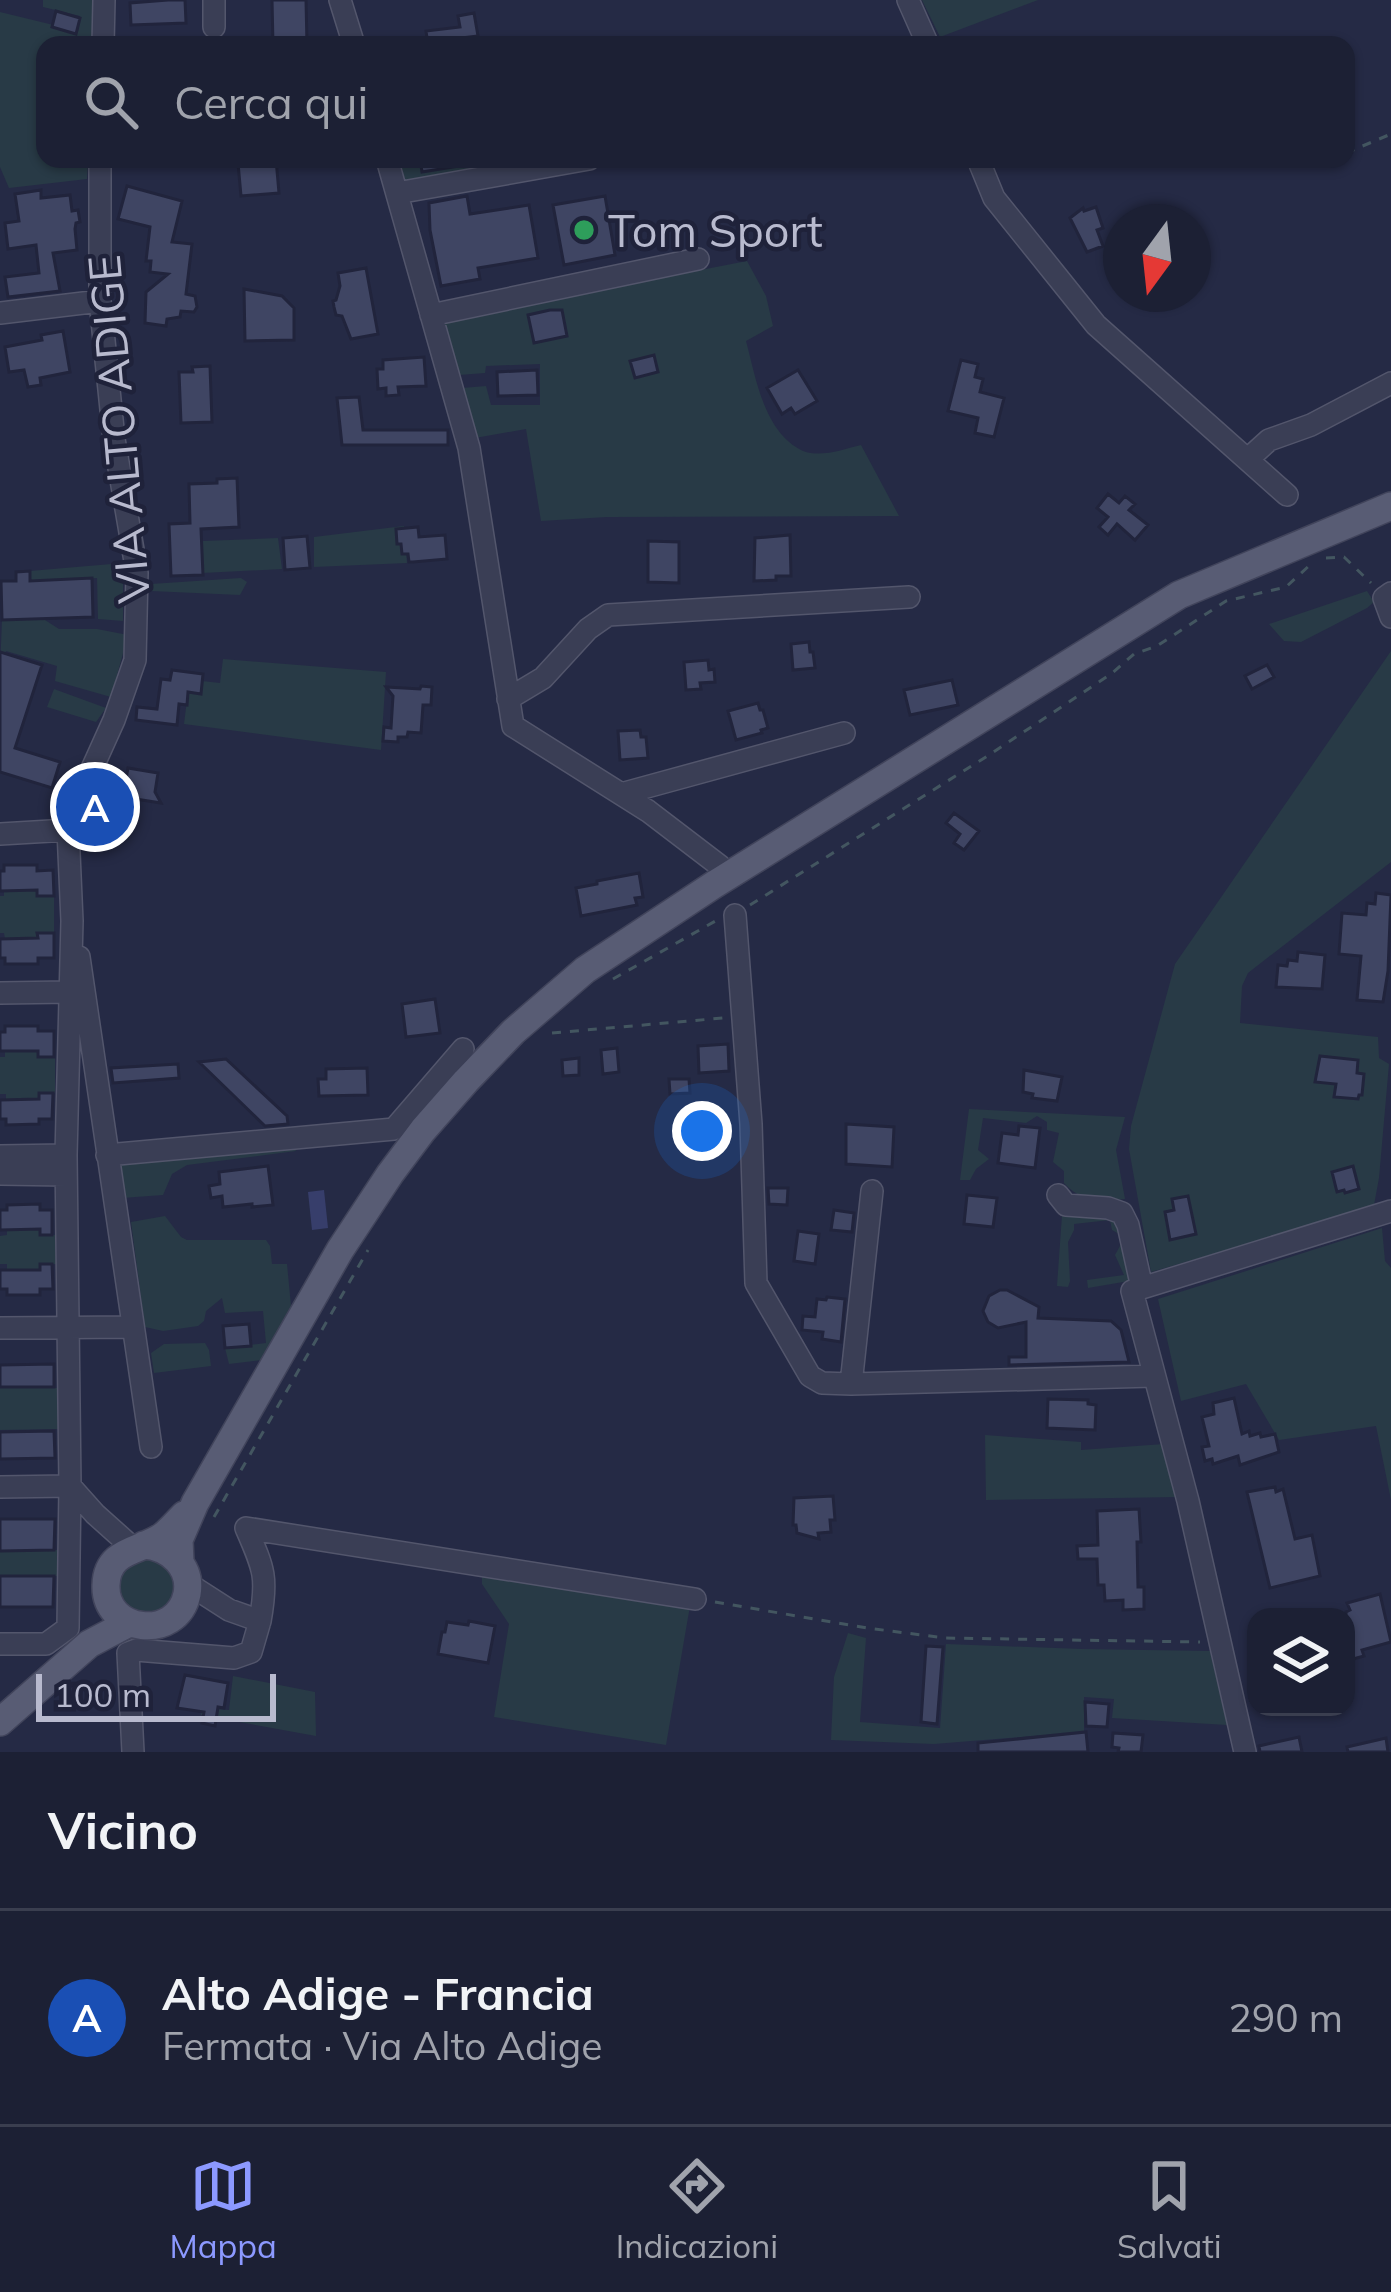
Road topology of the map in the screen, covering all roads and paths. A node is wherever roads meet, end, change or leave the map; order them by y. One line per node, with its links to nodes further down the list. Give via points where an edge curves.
1 (104, 0): 6 (street)
2 (214, 0): 5 (street)
3 (340, 0): 7 (street)
4 (908, 0): 8 (street)
5 (214, 27)
6 (103, 36)
7 (351, 36)
8 (924, 36)
9 (1391, 134): 10 (path)
10 (1355, 149)
11 (100, 168): 17 (street, VIA ALTO ADIGE)
12 (390, 168): 15 (street)
13 (538, 168): 15 (street)
14 (982, 168): 21 (street, via 994,198 1096,325)
15 (397, 193): 19 (street)
16 (698, 259): 19 (street)
17 (100, 301): 18 (street); 28 (street, VIA ALTO ADIGE, via 137,573 135,660)
18 (0, 313)
19 (431, 315): 25 (street, via 469,448)
20 (1391, 382): 21 (street, via 1269,440)
21 (1248, 459): 22 (street)
22 (1287, 495)
23 (1391, 506): 54 (main road, via 1179,595 585,970 466,1081 390,1174)
24 (909, 597): 25 (street, via 608,615 543,678)
25 (508, 699): 27 (street, via 513,726)
26 (844, 733): 27 (street)
27 (621, 794): 30 (street)
28 (68, 830): 29 (street); 32 (street)
29 (0, 834)
30 (720, 866)
31 (735, 914): 35 (street)
32 (72, 921): 33 (street); 39 (street)
33 (69, 992): 34 (street); 40 (street)
34 (0, 993)
35 (742, 1017): 36 (path); 50 (street, via 756,1283 810,1376)
36 (551, 1033)
37 (463, 1049): 39 (street, via 394,1129)
38 (0, 1156): 40 (street)
39 (107, 1158): 40 (street); 46 (street)
40 (66, 1165): 41 (street); 48 (street)
41 (0, 1174)
42 (872, 1191): 50 (street)
43 (1058, 1195): 45 (street, via 1066,1205 1122,1214)
44 (1391, 1211): 45 (street)
45 (1142, 1288): 49 (street, via 1132,1291)
46 (133, 1327): 48 (street); 51 (street)
47 (0, 1328): 48 (street)
48 (68, 1328): 52 (street)
49 (1153, 1376): 50 (street); 63 (street)
50 (851, 1384)
51 (151, 1447)
52 (70, 1486): 53 (street); 55 (street); 62 (street)
53 (0, 1487)
54 (195, 1503): 56 (main road, via 165,1534); 58 (main road, via 178,1540)
55 (95, 1514): 56 (street); 57 (street)
56 (139, 1546): 57 (main road, via 124,1552); 58 (main road, via 164,1549)
57 (108, 1581): 61 (main road); 62 (main road)
58 (182, 1585): 60 (street); 61 (main road, via 158,1626)
59 (695, 1599): 60 (street, via 246,1528 264,1569); 63 (path, via 945,1638)
60 (260, 1621): 66 (street, via 251,1652 240,1657 131,1651)
61 (129, 1623): 62 (main road)
62 (78, 1636): 64 (street); 65 (main road)
63 (1220, 1641): 67 (street)
64 (0, 1644)
65 (0, 1722)
66 (133, 1752)
67 (1245, 1752)

